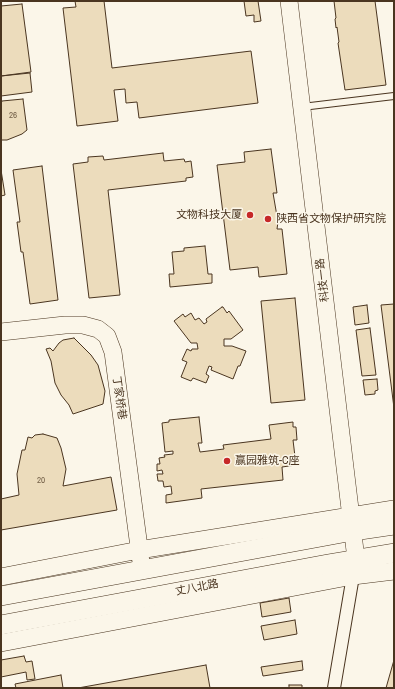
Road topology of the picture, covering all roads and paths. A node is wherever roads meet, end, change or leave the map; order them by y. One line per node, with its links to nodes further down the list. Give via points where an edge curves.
1 (289, 1): 3 (street, 科技一路)
2 (394, 96): 3 (lane)
3 (302, 107): 6 (street, 科技一路)
4 (1, 332): 8 (street, 丁家桥巷, via 83,325 98,329 107,336 113,352)
5 (394, 509): 6 (street)
6 (352, 523): 7 (main road); 8 (street); 10 (street, 科技一路); 11 (main road)
7 (394, 525)
8 (139, 550): 11 (street, 丁家桥巷); 13 (street)
9 (394, 553): 10 (main road, 丈八北路)
10 (354, 568): 12 (street); 15 (main road, 丈八北路); 16 (street); 17 (street)
11 (142, 570): 14 (main road)
12 (394, 571)
13 (1, 577)
14 (1, 596)
15 (1, 625)
16 (1, 643)
17 (334, 688)

